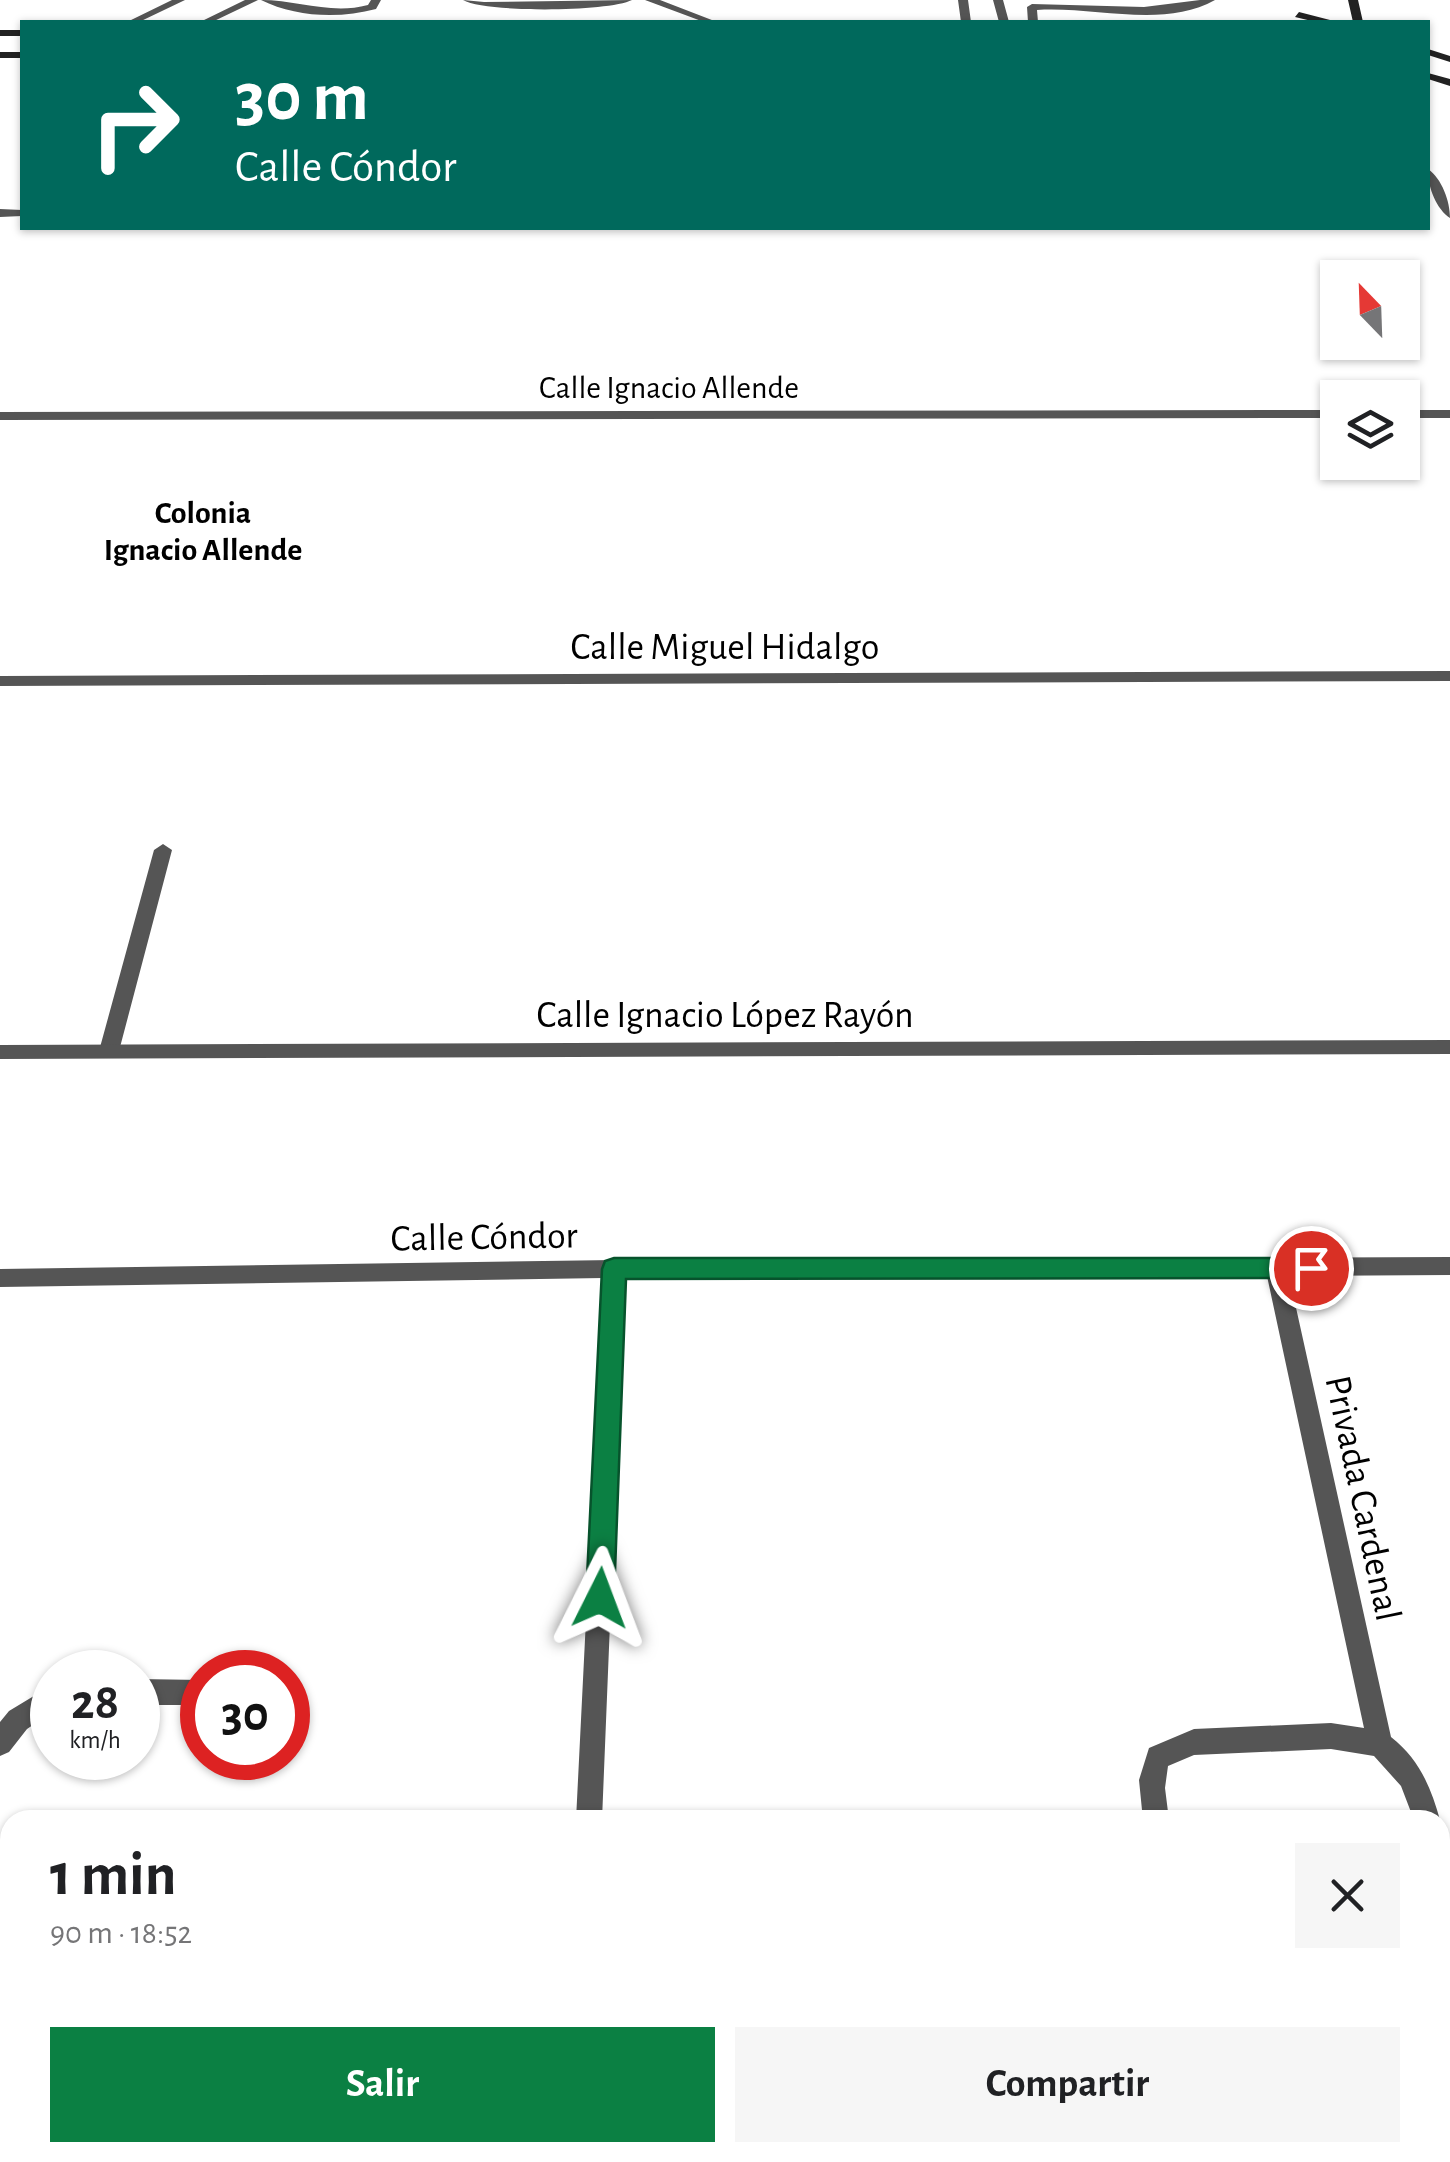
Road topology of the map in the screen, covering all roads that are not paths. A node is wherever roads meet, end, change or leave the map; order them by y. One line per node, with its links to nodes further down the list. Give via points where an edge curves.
1 (180, 0): 11 (street)
2 (253, 0): 12 (street)
3 (266, 0): 4 (street, via 321,13 362,10)
4 (376, 0)
5 (468, 0): 6 (street)
6 (627, 0)
7 (650, 0): 13 (street)
8 (1210, 0): 14 (street, via 1175,6 1042,3 1032,8)
9 (1301, 0): 10 (street)
10 (1294, 19)
11 (136, 20)
12 (208, 20)
13 (706, 20)
14 (1033, 20)
15 (1430, 177): 16 (street)
16 (1449, 212)
17 (1320, 414): 20 (street, Calle Ignacio Allende)
18 (1420, 414): 19 (street)
19 (1450, 414)
20 (0, 416)
21 (1450, 676): 22 (street, Calle Miguel Hidalgo)
22 (0, 681)
23 (163, 850): 25 (street)
24 (1450, 1046): 25 (street, Calle Ignacio López Rayón)
25 (109, 1051): 26 (street, Calle Ignacio López Rayón)
26 (0, 1052)
27 (1450, 1266): 28 (street, Calle Cóndor)
28 (1276, 1268): 29 (street, Calle Cóndor); 32 (street, Privada Cardenal)
29 (614, 1269): 30 (street, Calle Cóndor); 34 (street)
30 (0, 1278)
31 (30, 1712): 33 (street)
32 (1380, 1744): 35 (street, via 1330,1736 1177,1746 1158,1756 1152,1772); 36 (street, via 1407,1768)
33 (1, 1746)
34 (590, 1810)
35 (1154, 1810)
36 (1424, 1810)

